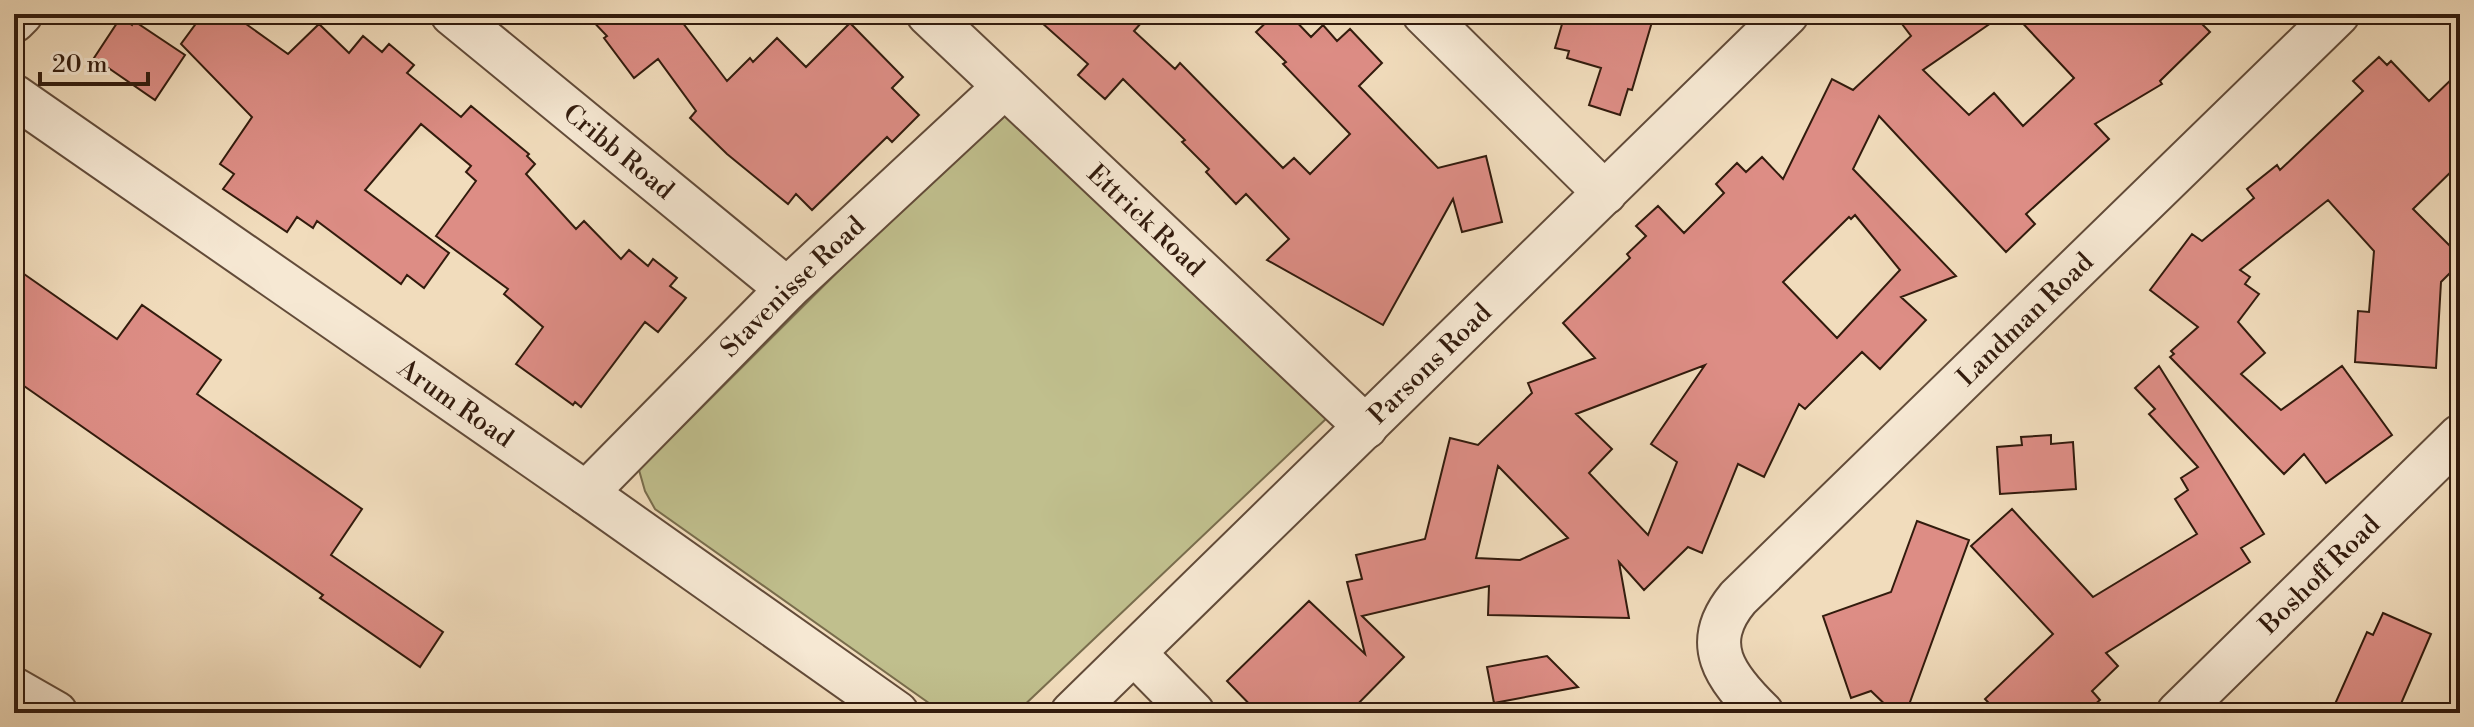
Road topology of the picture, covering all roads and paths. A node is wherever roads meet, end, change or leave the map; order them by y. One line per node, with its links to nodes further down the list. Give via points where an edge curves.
1 (21, 14): 7 (street)
2 (452, 14): 11 (street, Cribb Road)
3 (928, 14): 8 (street, Ettrick Road)
4 (1424, 14): 10 (street)
5 (1787, 14): 10 (street, Parsons Road)
6 (2338, 14): 21 (street, Landman Road, via 1738,598 1719,631 1721,656 1726,672)
7 (14, 21)
8 (1004, 87): 11 (street, Stavenisse Road); 12 (street, Ettrick Road)
9 (14, 96): 14 (street, Arum Road)
10 (1605, 193): 12 (street, Parsons Road)
11 (787, 289): 14 (street, Stavenisse Road)
12 (1366, 427): 15 (street, Parsons Road)
13 (2460, 436): 22 (street, Boshoff Road)
14 (586, 493): 18 (street, Arum Road)
15 (1134, 653): 19 (street, Parsons Road); 20 (street)
16 (14, 689): 17 (street)
17 (56, 713)
18 (897, 713)
19 (1072, 713)
20 (1193, 713)
21 (1762, 713)
22 (2178, 713)

